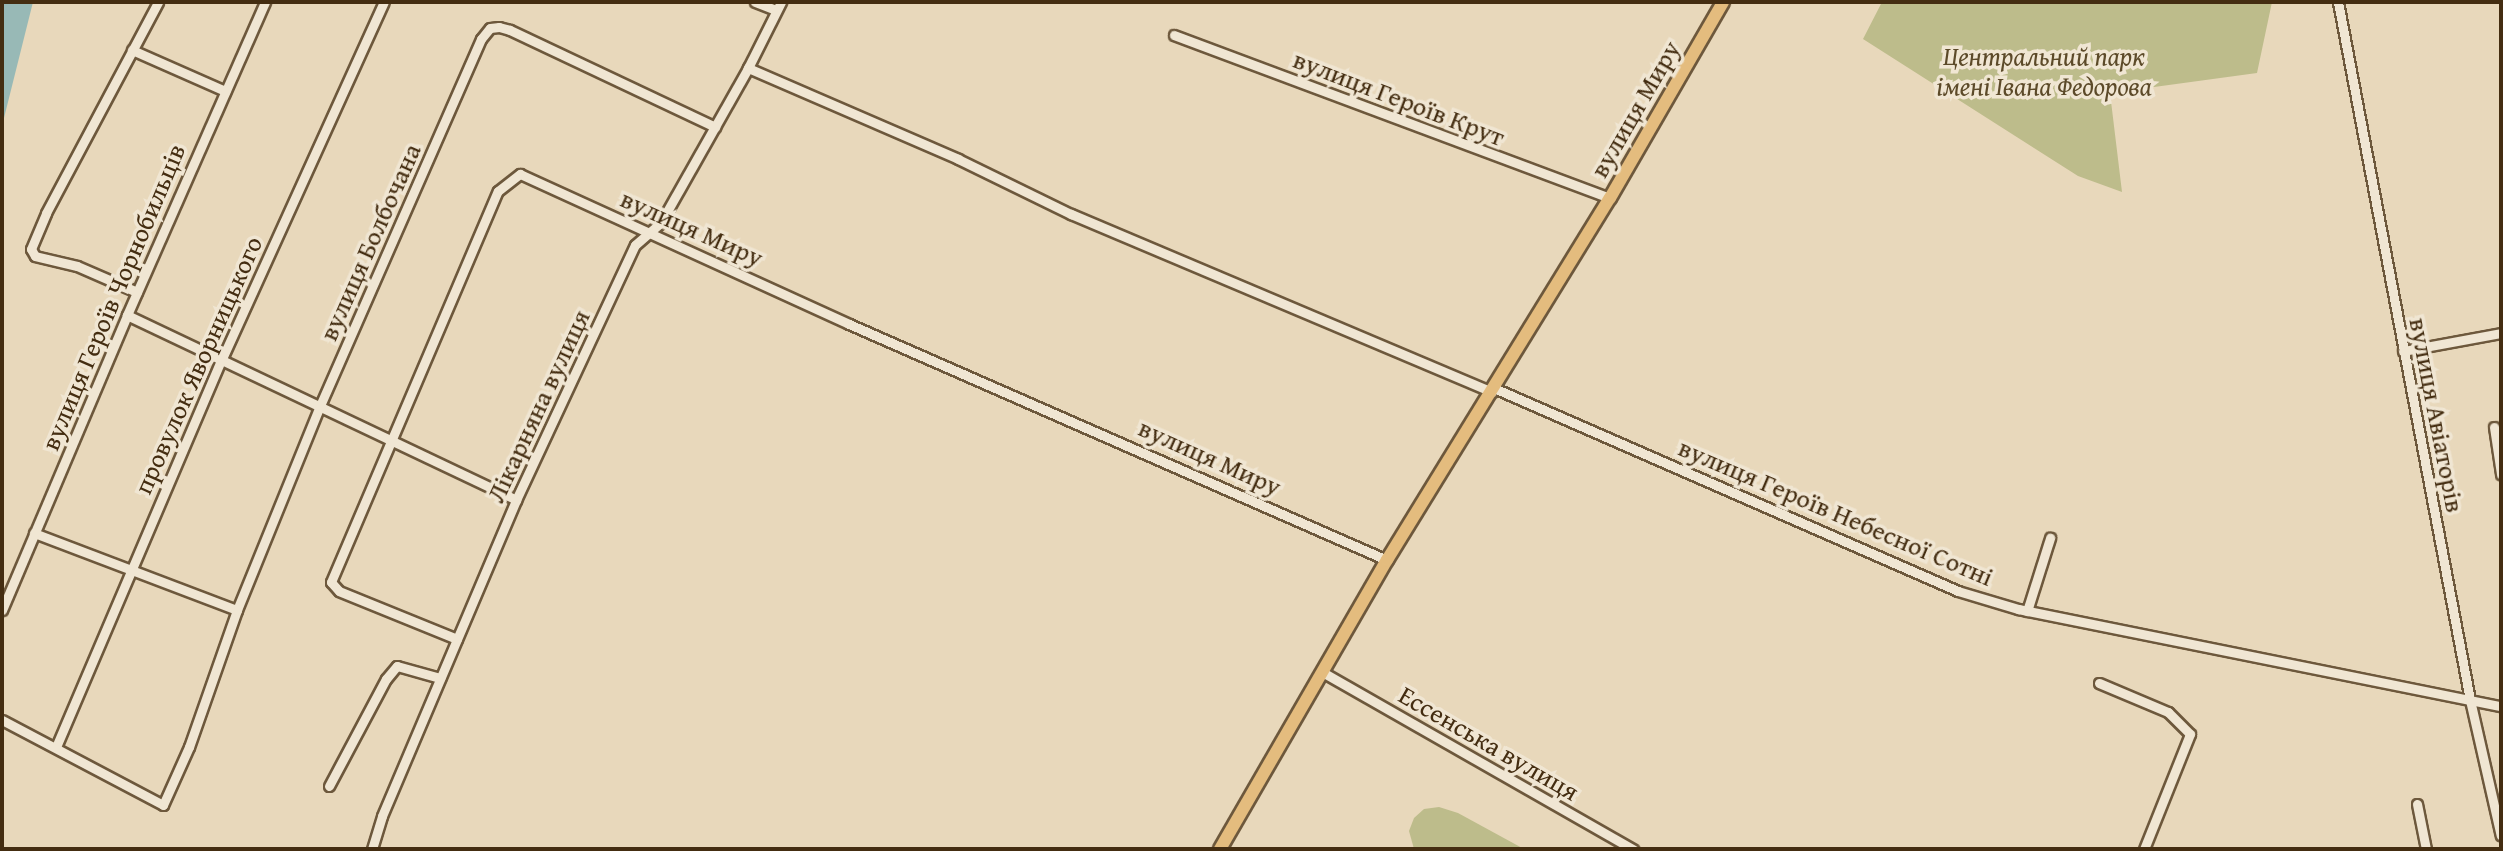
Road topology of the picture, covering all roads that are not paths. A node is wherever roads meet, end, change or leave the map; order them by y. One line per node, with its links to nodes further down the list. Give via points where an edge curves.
1 (158, 2): 9 (street)
2 (265, 2): 11 (street, вулиця Героїв Чорнобильців)
3 (384, 2): 19 (street, провулок Яворницького)
4 (755, 2): 7 (street)
5 (1723, 2): 13 (main road, вулиця Миру)
6 (2338, 2): 18 (street, вулиця Авіаторів)
7 (778, 6): 10 (street, Лікарняна вулиця)
8 (1174, 35): 13 (street, вулиця Героїв Крут)
9 (132, 50): 11 (street); 15 (street, via 46,213 32,249 35,256 77,266)
10 (748, 68): 12 (street, Лікарняна вулиця); 20 (street, вулиця Героїв Небесної Сотні, via 958,159 1071,214)
11 (225, 91): 15 (street, вулиця Героїв Чорнобильців)
12 (715, 127): 14 (street, Лікарняна вулиця, via 661,222); 21 (street, вулиця Болбочана, via 510,30 489,28)
13 (1610, 198): 20 (main road, вулиця Миру)
14 (648, 233): 23 (street, вулиця Миру, via 520,174 498,191); 25 (street, Лікарняна вулиця, via 635,245); 28 (street, вулиця Миру)
15 (137, 292): 16 (street, вулиця Героїв Чорнобильців)
16 (127, 316): 19 (street); 26 (street, вулиця Героїв Чорнобильців)
17 (2501, 333): 18 (street)
18 (2403, 351): 37 (street, вулиця Авіаторів)
19 (221, 361): 21 (street); 29 (street, провулок Яворницького)
20 (1493, 390): 28 (main road, вулиця Миру); 32 (street, вулиця Героїв Небесної Сотні, via 1875,558 1958,591)
21 (319, 408): 23 (street); 31 (street, вулиця Болбочана)
22 (2494, 427): 24 (street)
23 (390, 439): 25 (street); 33 (street, вулиця Миру, via 331,582 339,591)
24 (2501, 474)
25 (516, 500): 33 (street, Лікарняна вулиця)
26 (34, 533): 29 (street); 30 (street, вулиця Героїв Чорнобильців)
27 (2050, 538): 32 (street)
28 (1387, 560): 34 (main road, вулиця Миру)
29 (131, 571): 31 (street); 40 (street, провулок Яворницького)
30 (2, 610)
31 (237, 610): 40 (street, вулиця Болбочана, via 189,747 163,805)
32 (2027, 611): 37 (street, вулиця Героїв Небесної Сотні)
33 (457, 639): 35 (street, Лікарняна вулиця)
34 (1324, 673): 45 (main road, вулиця Миру); 46 (street, Ессенська вулиця)
35 (440, 678): 41 (street, via 397,666 386,678); 44 (street, Лікарняна вулиця)
36 (2099, 683): 47 (street, via 2168,712 2190,734)
37 (2470, 699): 38 (street, вулиця Героїв Небесної Сотні); 43 (street, вулиця Авіаторів)
38 (2501, 706)
39 (2, 720): 40 (street)
40 (55, 747)
41 (329, 786)
42 (2417, 804): 48 (street)
43 (2501, 836)
44 (372, 849)
45 (1220, 849)
46 (1633, 849)
47 (2144, 849)
48 (2426, 849)

